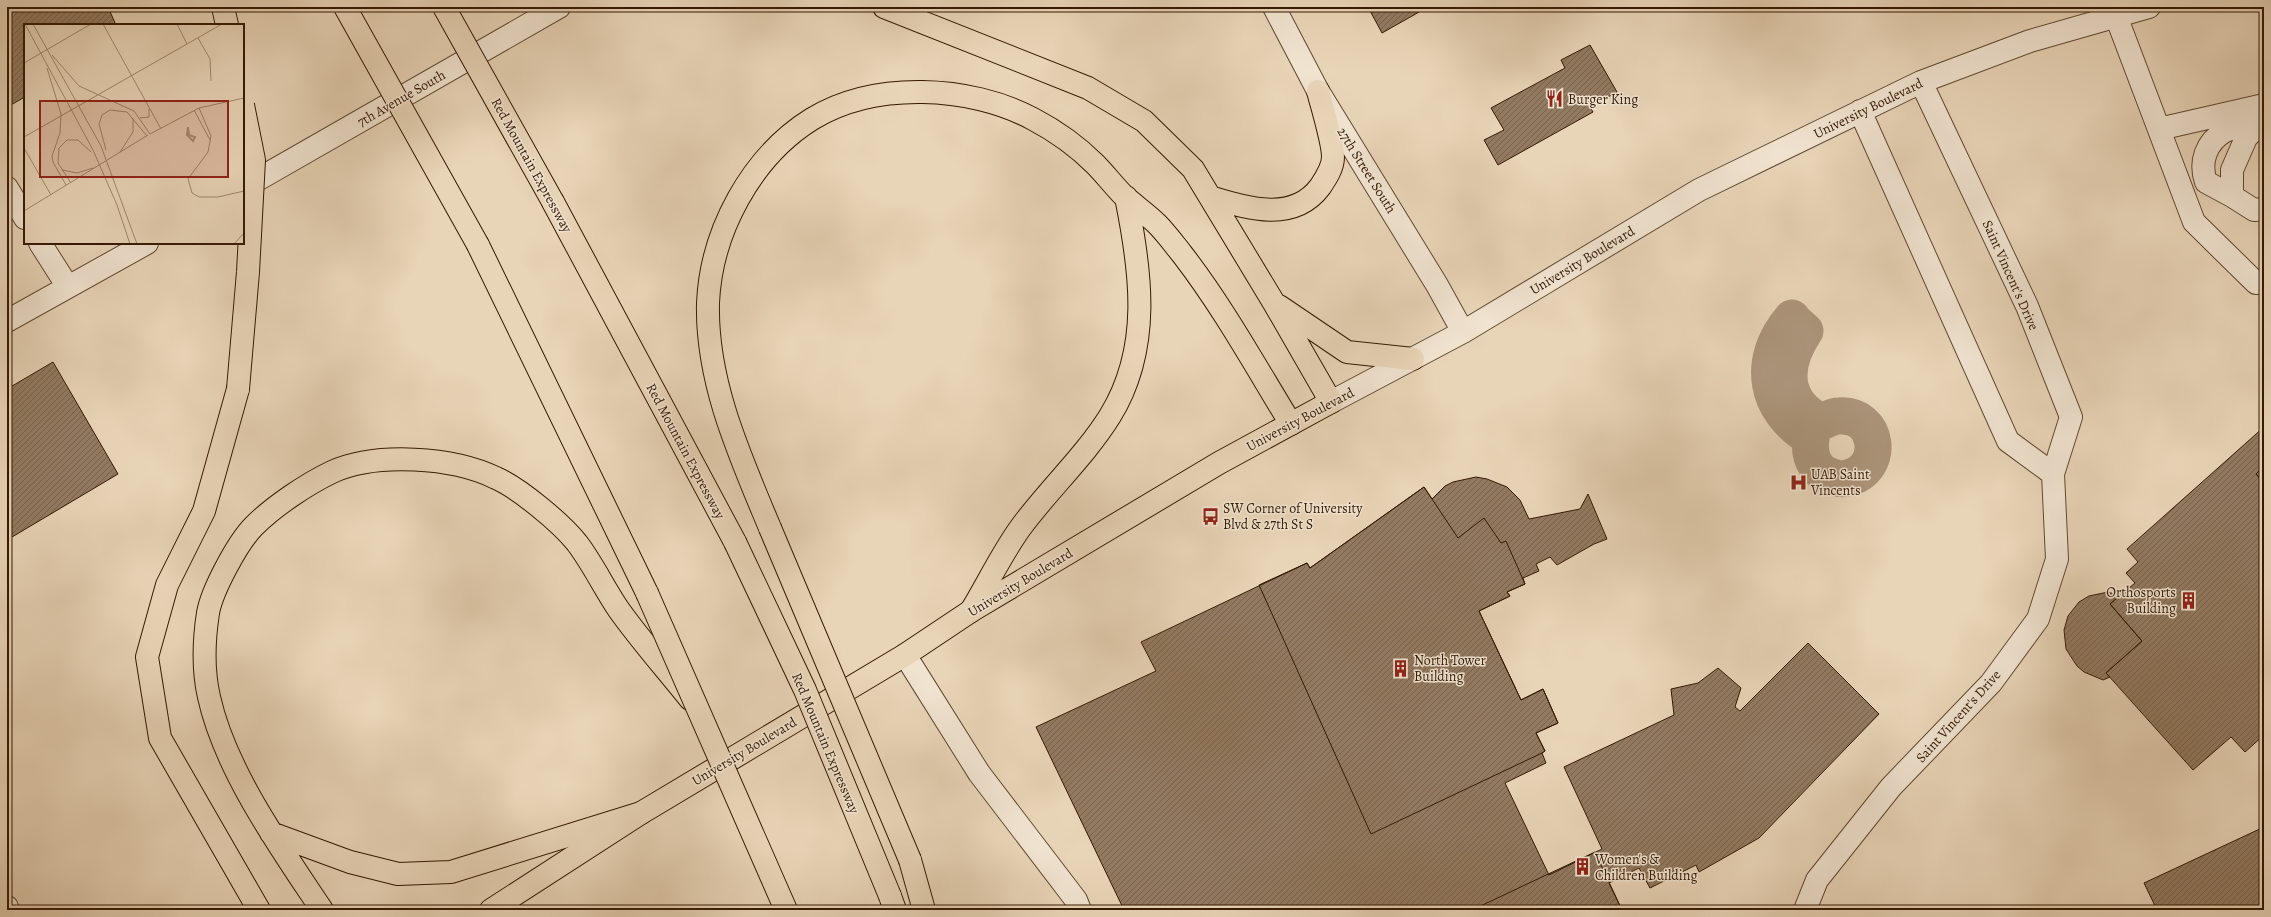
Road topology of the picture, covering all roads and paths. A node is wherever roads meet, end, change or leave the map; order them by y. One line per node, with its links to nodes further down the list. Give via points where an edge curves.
1 (223, 7): 9 (main road)
2 (345, 7): 36 (main road, bridge, via 478,245 647,593)
3 (444, 7): 39 (main road, Red Mountain Expressway, bridge, via 553,202 735,542 805,690)
4 (559, 7): 16 (street, 7th Avenue South)
5 (1274, 7): 11 (street, 27th Street South)
6 (2149, 7): 8 (street, University Boulevard)
7 (889, 9): 20 (main road, via 1055,74 1088,88 1118,105 1144,121 1193,168)
8 (2116, 16): 10 (street, University Boulevard, via 2030,41); 15 (street)
9 (227, 24)
10 (1921, 82): 13 (street, University Boulevard); 33 (street, Saint Vincent's Drive, via 2027,306 2071,417)
11 (1318, 91): 20 (main road, via 1333,157 1328,176 1315,193 1300,205 1280,210 1244,207); 29 (street, 27th Street South, via 1438,285)
12 (244, 110): 40 (main road, bridge, via 254,160 238,389 204,511 166,586 147,657 160,738)
13 (1860, 111): 29 (street, University Boulevard, via 1699,190); 33 (street, via 2008,441)
14 (2262, 116): 15 (street); 18 (street, via 2246,138 2232,170); 18 (street, via 2226,131 2208,147 2203,158 2206,182)
15 (2159, 129): 25 (street, via 2194,222 2256,283)
16 (244, 187)
17 (7, 188): 22 (street)
18 (2232, 196): 21 (street, via 2254,210)
19 (1126, 198): 32 (main road, via 1156,224 1182,253 1208,290); 34 (main road, via 1137,249 1140,297 1139,336 1130,373 1110,415 1020,528); 44 (main road, bridge, via 1093,161 1031,118 983,99 959,95 924,91 886,94 848,104 813,119 779,146 757,172 732,209 716,251 708,305 710,341 733,438 910,860)
20 (1210, 198): 27 (main road)
21 (2264, 209)
22 (24, 216)
23 (41, 244): 26 (street)
24 (145, 244): 26 (street)
25 (2264, 281)
26 (68, 287): 28 (street)
27 (1274, 303): 30 (main road, via 1347,352); 31 (main road)
28 (7, 321)
29 (1463, 332): 30 (street, University Boulevard)
30 (1413, 359): 31 (street, University Boulevard)
31 (1331, 402): 32 (main road, University Boulevard)
32 (1290, 424): 34 (main road, University Boulevard, via 1219,463)
33 (2053, 474): 46 (street, Saint Vincent's Drive, via 2057,560 2038,619 1991,683 1891,788 1817,880)
34 (971, 611): 35 (main road, University Boulevard)
35 (905, 655): 37 (main road, University Boulevard); 45 (street, via 979,773 1076,900)
36 (699, 710): 38 (main road, bridge, via 620,611 576,542 529,498 491,476 459,464 415,459 368,463 333,472 295,494 254,526 227,565 208,610 205,653 208,695 222,744); 43 (main road, bridge)
37 (641, 813): 38 (main road, via 452,872 398,874 350,862); 42 (main road, University Boulevard)
38 (271, 833): 41 (main road)
39 (893, 903)
40 (258, 910)
41 (322, 910)
42 (491, 910)
43 (786, 910)
44 (924, 910)
45 (1080, 910)
46 (1805, 910)

